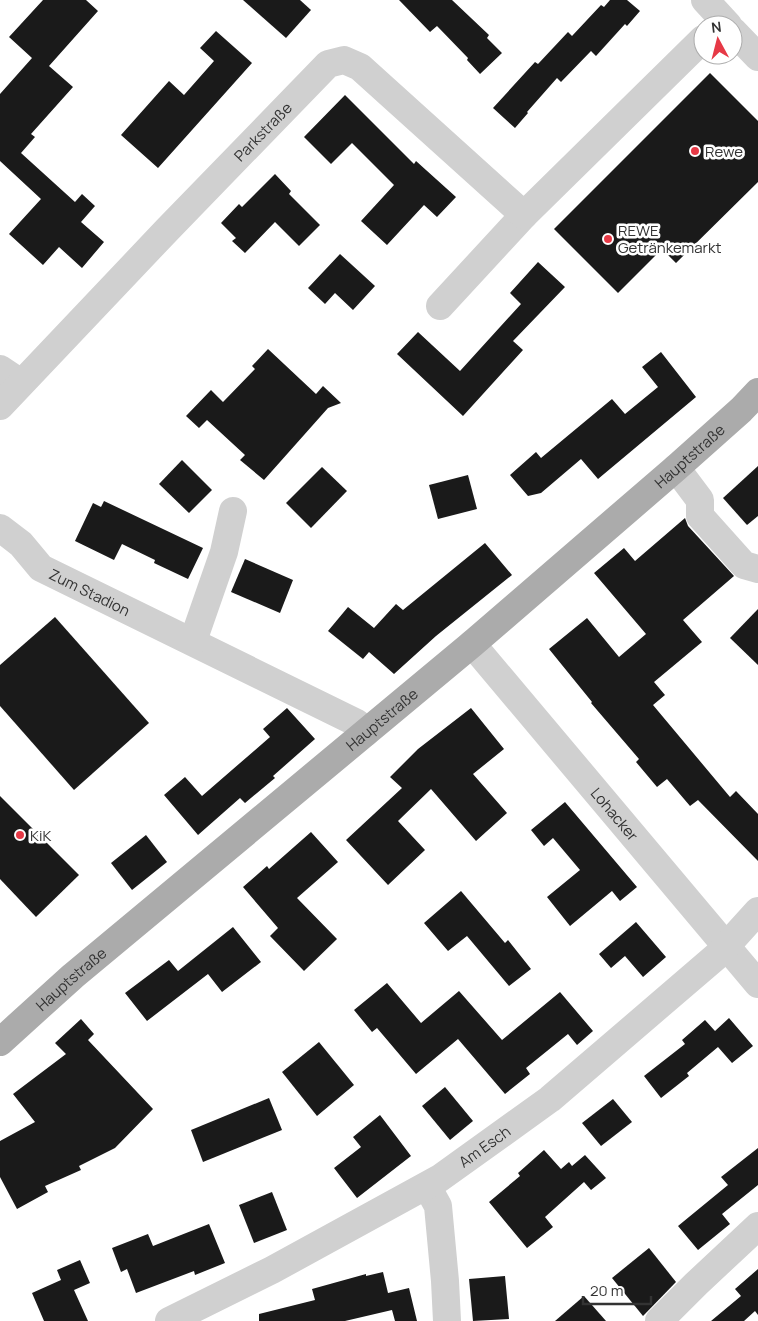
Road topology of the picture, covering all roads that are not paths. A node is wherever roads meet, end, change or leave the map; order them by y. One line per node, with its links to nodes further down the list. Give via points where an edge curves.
1 (743, 42): 3 (street)
2 (693, 49): 4 (street)
3 (758, 57)
4 (524, 215): 5 (street); 6 (street, Parkstraße, via 360,67 344,60 328,64)
5 (440, 306)
6 (10, 376): 8 (street, Parkstraße)
7 (758, 392): 9 (main road, Hauptstraße)
8 (0, 406)
9 (676, 468): 14 (street, via 700,500 700,516 744,565); 16 (main road, Hauptstraße)
10 (233, 512): 15 (street, via 224,552)
11 (0, 528): 13 (street, Zum Stadion)
12 (0, 549): 13 (street, via 10,554)
13 (28, 553): 15 (street, Zum Stadion, via 41,568)
14 (758, 569)
15 (193, 642): 17 (street, Zum Stadion, via 358,723)
16 (472, 644): 17 (main road, Hauptstraße); 19 (street, Lohacker)
17 (366, 733): 21 (main road, Hauptstraße, via 73,976)
18 (758, 911): 19 (street, Am Esch)
19 (726, 946): 20 (street, Lohacker); 22 (street, Am Esch, via 550,1099)
20 (758, 984)
21 (0, 1042)
22 (427, 1186): 24 (street, Am Esch, via 272,1270); 26 (street, via 438,1206)
23 (758, 1226): 27 (street)
24 (206, 1312): 25 (street, Am Esch)
25 (169, 1321)
26 (447, 1321)
27 (659, 1321)

